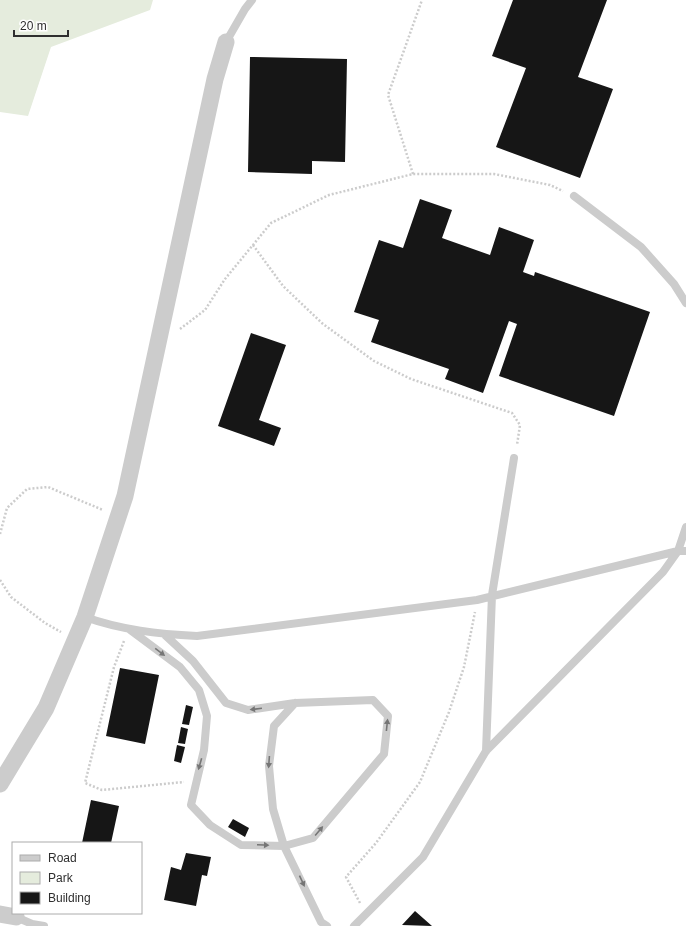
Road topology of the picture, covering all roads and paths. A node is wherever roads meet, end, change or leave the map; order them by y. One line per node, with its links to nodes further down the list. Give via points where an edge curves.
1 (252, 0): 3 (lane)
2 (422, 0): 4 (path, via 388,95)
3 (226, 42): 8 (street, via 215,79)
4 (413, 174): 5 (path, via 494,174 550,185); 6 (path, via 329,195 271,223)
5 (574, 196): 7 (lane, via 641,247 674,284)
6 (253, 245): 8 (path, via 204,310); 9 (path, via 283,286 324,324 374,361 411,379 512,413 520,425)
7 (686, 302)
8 (159, 345): 10 (street)
9 (514, 458): 15 (lane)
10 (118, 516): 12 (path, via 48,487 27,489 7,508); 17 (street)
11 (686, 527): 13 (lane)
12 (0, 534)
13 (682, 551): 15 (lane); 22 (lane)
14 (0, 580): 20 (path, via 11,597 45,623)
15 (492, 595): 16 (lane); 22 (lane)
16 (477, 600): 19 (lane, via 197,636); 27 (path, via 464,667 449,712 420,782 376,843 346,877)
17 (85, 617): 18 (lane, via 108,626); 20 (street)
18 (129, 629): 19 (lane); 23 (lane, one-way to 23, via 180,668 199,690 208,716 204,750); 23 (path, via 114,667 85,783 102,790)
19 (165, 634): 21 (lane, one-way to 19, via 248,710 226,703 193,661)
20 (75, 640): 24 (street, via 46,708)
21 (294, 703): 25 (lane, one-way to 25, via 274,726 269,766 273,809); 25 (lane, one-way to 21, via 313,838 384,754 388,716 374,700)
22 (486, 751): 27 (lane, via 423,857)
23 (195, 781): 25 (lane, one-way to 25, via 191,805 210,825 241,845)
24 (0, 784)
25 (284, 846): 31 (lane, one-way to 31, via 321,922)
26 (0, 914): 28 (street)
27 (367, 915): 32 (lane)
28 (16, 918): 29 (lane)
29 (33, 925): 30 (lane)
30 (44, 926)
31 (327, 926)
32 (354, 926)

